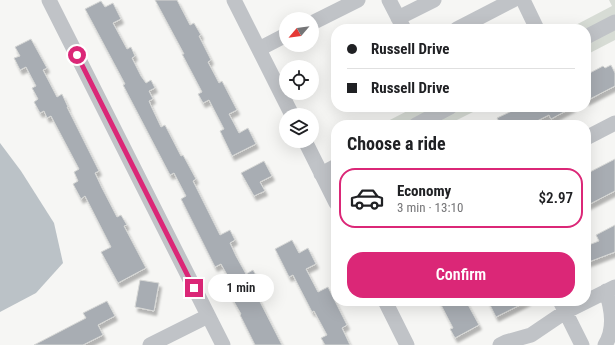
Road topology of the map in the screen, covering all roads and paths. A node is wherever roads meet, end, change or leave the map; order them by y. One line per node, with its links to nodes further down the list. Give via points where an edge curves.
1 (49, 0): 29 (street)
2 (234, 0): 15 (street)
3 (358, 0): 8 (street)
4 (389, 0): 10 (street)
5 (434, 0): 10 (street)
6 (513, 0): 11 (street)
7 (523, 0): 12 (street)
8 (319, 20)
9 (615, 22): 13 (street)
10 (401, 24)
11 (467, 24)
12 (535, 24)
13 (591, 34)
14 (279, 39): 15 (street)
15 (259, 49): 16 (street)
16 (288, 108)
17 (438, 112): 18 (street)
18 (425, 120)
19 (615, 123): 20 (street)
20 (591, 135)
21 (308, 148): 23 (street)
22 (331, 169): 23 (street)
23 (321, 174): 24 (street)
24 (331, 193)
25 (611, 289): 26 (street); 36 (street, via 615,320 613,335)
26 (591, 296)
27 (388, 306): 33 (street)
28 (563, 306): 30 (street); 35 (street)
29 (208, 316): 31 (street); 32 (street)
30 (530, 340): 34 (street)
31 (150, 345)
32 (222, 345)
33 (407, 345)
34 (500, 345)
35 (582, 345)
36 (605, 345)

